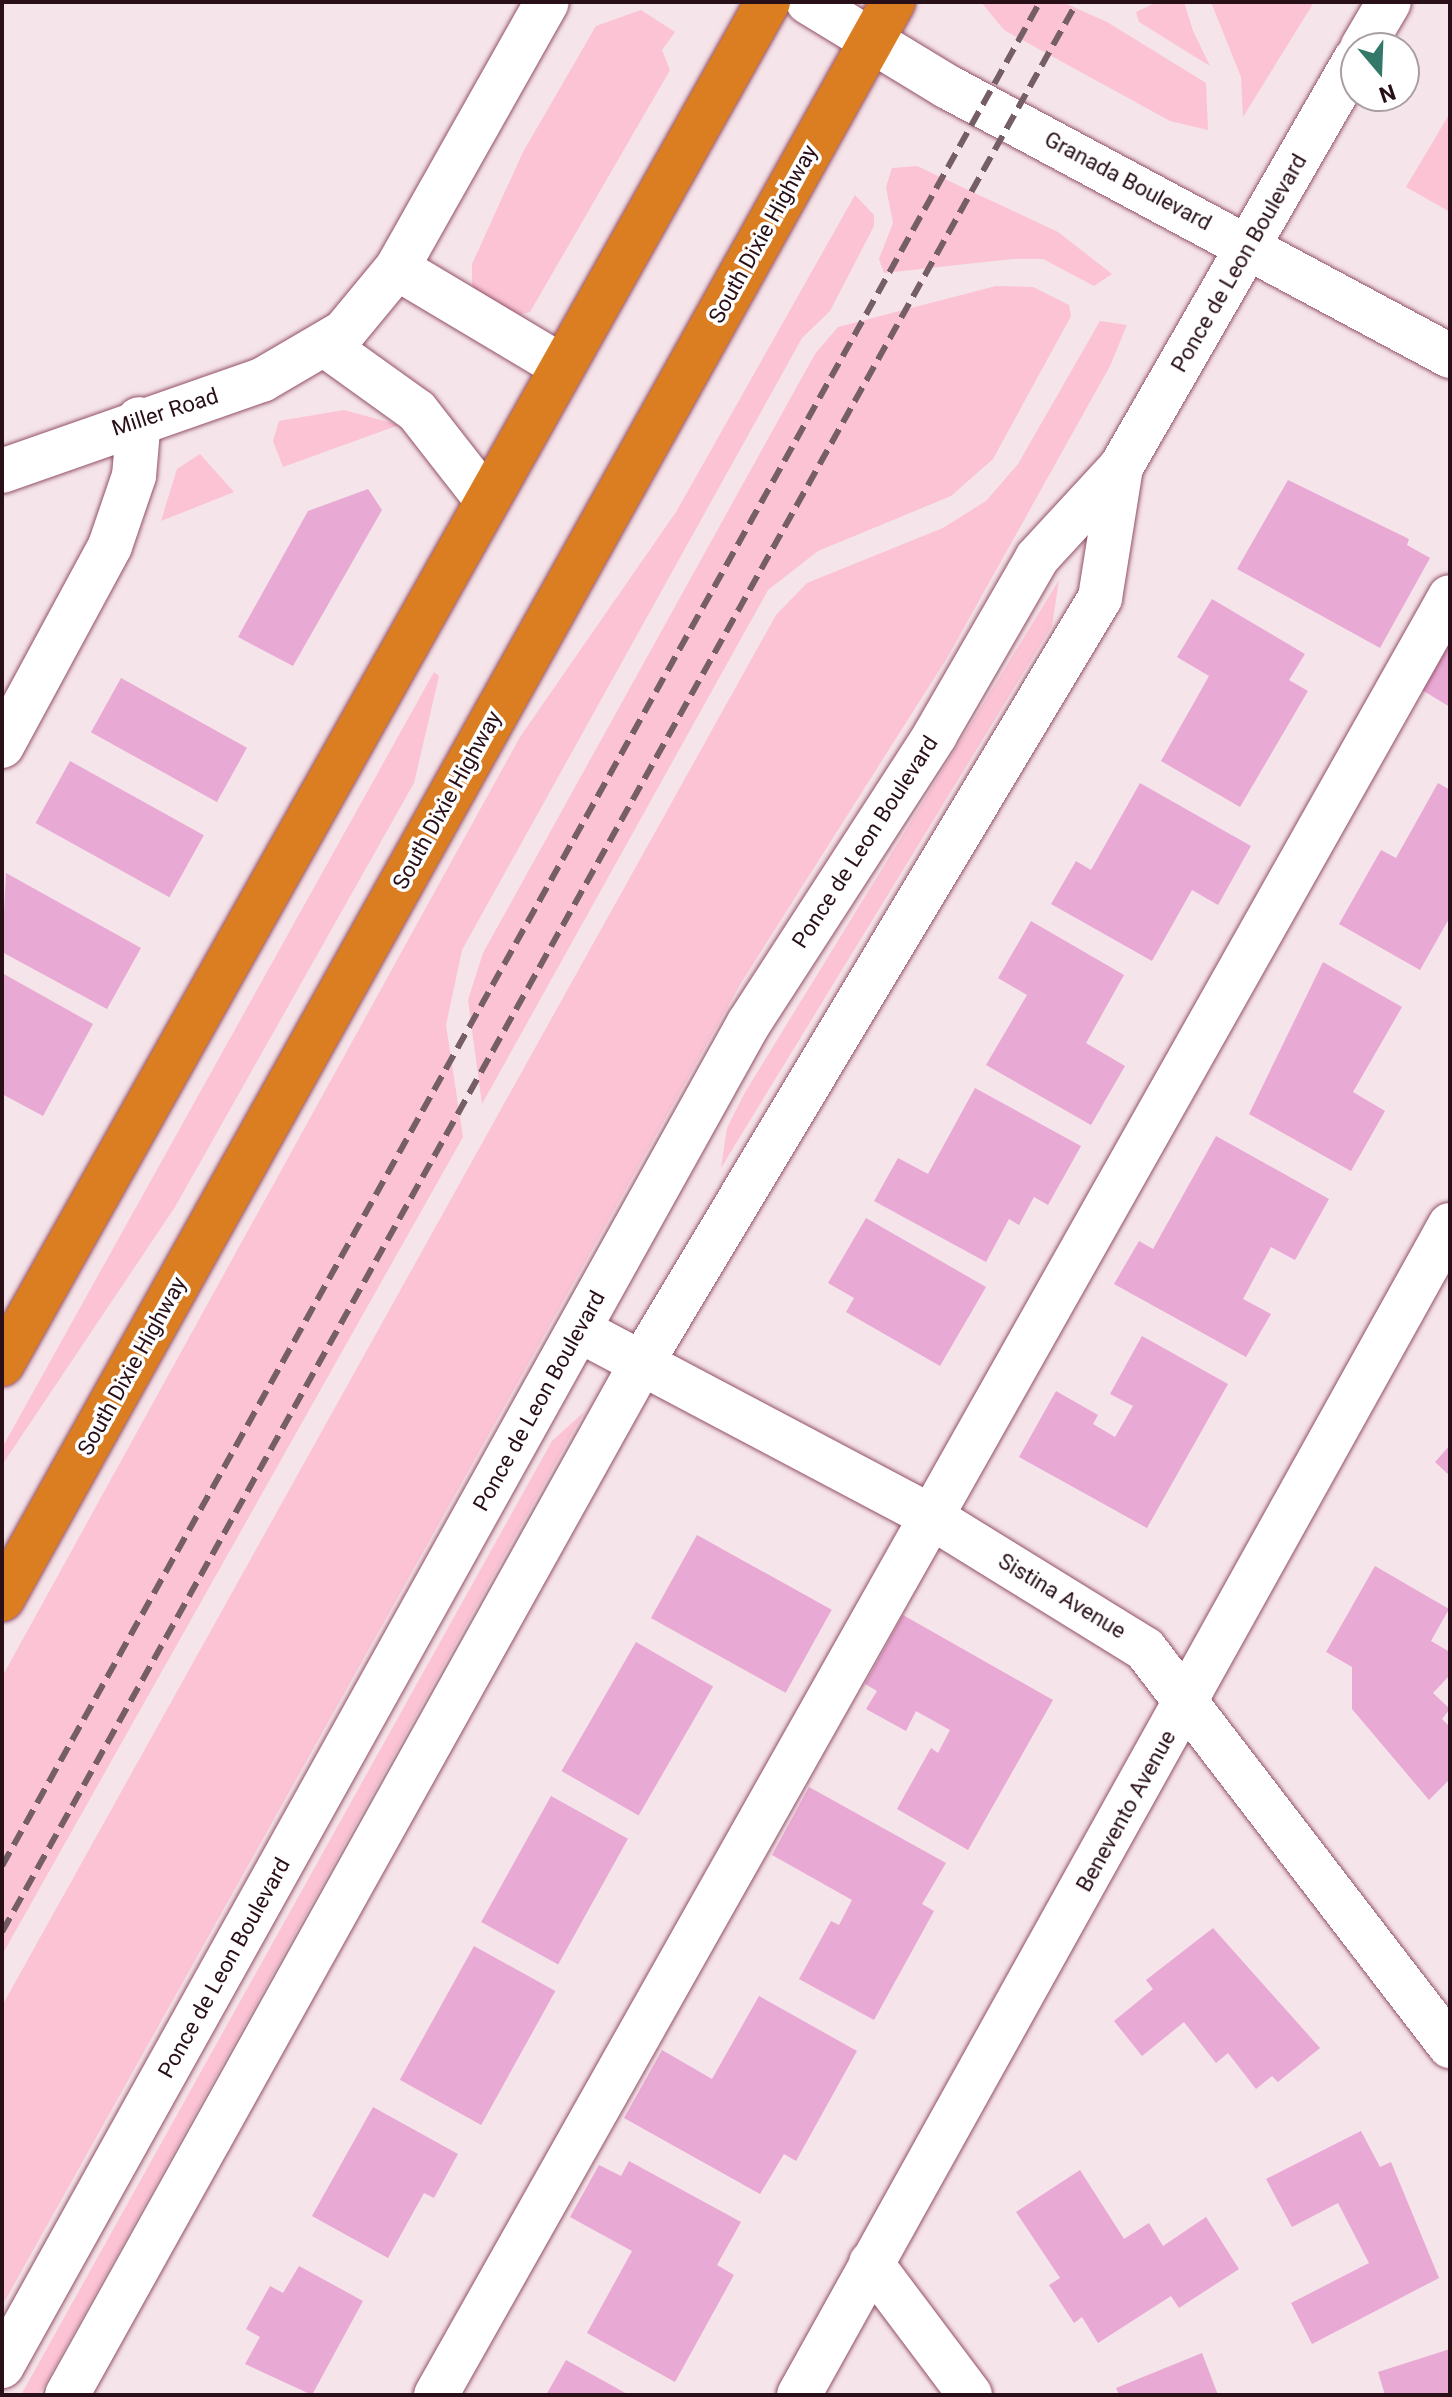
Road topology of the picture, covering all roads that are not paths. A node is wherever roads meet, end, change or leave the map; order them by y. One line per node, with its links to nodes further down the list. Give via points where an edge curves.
1 (547, 2): 10 (street, Miller Road)
2 (768, 2): 13 (highway)
3 (808, 2): 7 (street, Granada Boulevard)
4 (893, 2): 7 (highway, South Dixie Highway)
5 (1389, 2): 6 (street)
6 (1371, 32)
7 (872, 42): 9 (street, Granada Boulevard); 25 (highway, South Dixie Highway)
8 (1340, 87): 9 (street, Ponce de Leon Boulevard)
9 (1251, 246): 12 (street, Granada Boulevard); 15 (street, Ponce de Leon Boulevard)
10 (397, 268): 11 (street, Miller Road, via 374,304); 13 (street)
11 (325, 345): 14 (street, Miller Road, via 262,380); 17 (street, via 417,411)
12 (1450, 356)
13 (560, 365): 17 (highway)
14 (139, 419): 16 (street, Miller Road); 19 (street, via 134,476 110,546)
15 (1121, 467): 21 (street, Ponce de Leon Boulevard, via 1037,558 935,735 749,1023); 23 (street, Ponce de Leon Boulevard, via 1100,598)
16 (2, 471)
17 (485, 498): 22 (highway)
18 (1450, 597): 24 (street)
19 (2, 746)
20 (1450, 1225): 26 (street, Benevento Avenue)
21 (579, 1330): 23 (street, Sistina Avenue); 29 (street, Ponce de Leon Boulevard)
22 (2, 1364)
23 (641, 1364): 24 (street, Sistina Avenue); 30 (street, Ponce de Leon Boulevard)
24 (928, 1515): 26 (street, Sistina Avenue, via 1123,1631); 31 (street)
25 (2, 1599)
26 (1187, 1701): 27 (street, Sistina Avenue); 28 (street, Benevento Avenue)
27 (1450, 2046)
28 (871, 2263): 32 (street, Benevento Avenue); 33 (street)
29 (2, 2366)
30 (67, 2395)
31 (436, 2395)
32 (799, 2395)
33 (970, 2395)

